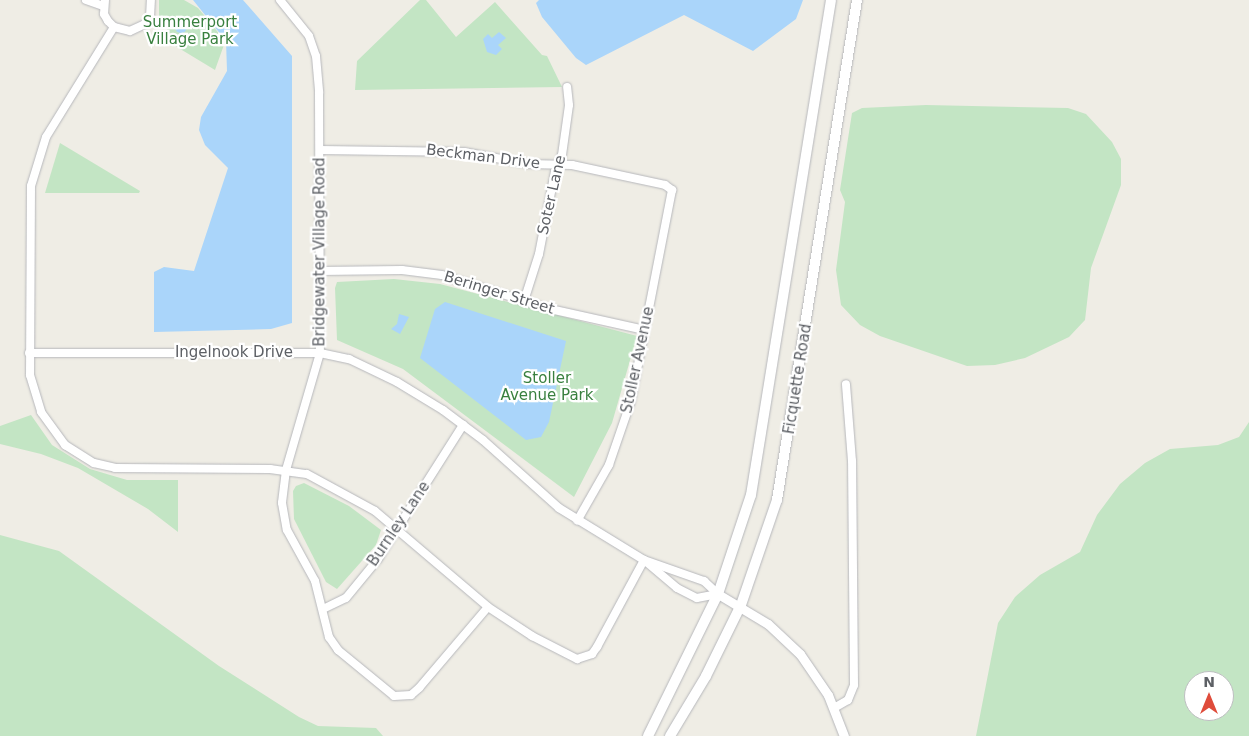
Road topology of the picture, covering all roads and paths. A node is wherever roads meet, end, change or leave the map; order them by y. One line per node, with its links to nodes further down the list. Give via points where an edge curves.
1 (86, 0): 6 (street)
2 (151, 0): 7 (street, via 152,11 145,24 130,31)
3 (280, 0): 9 (street, Bridgewater Village Road, via 309,36 316,56)
4 (830, 0): 23 (main road, Ficquette Road, via 756,473 738,540)
5 (857, 0): 24 (main road, Ficquette Road, via 783,472 769,530)
6 (104, 3): 7 (street, via 104,14)
7 (114, 27): 16 (street, via 46,137 38,158 29,217)
8 (567, 87): 10 (street, Soter Lane, via 569,105)
9 (320, 150): 10 (street, Beckman Drive, via 440,150 507,162); 12 (street, Bridgewater Village Road)
10 (558, 165): 11 (street, Beckman Drive, via 665,184); 13 (street, Soter Lane, via 539,254)
11 (672, 190): 14 (street, Stoller Avenue)
12 (320, 272): 13 (street, Beringer Street, via 425,272 466,281); 15 (street, Bridgewater Village Road)
13 (524, 301): 14 (street, Beringer Street)
14 (645, 330): 20 (street, Stoller Avenue, via 622,431 609,465)
15 (320, 352): 16 (street, Ingelnook Drive); 18 (street, Ingelnook Drive, via 349,359 397,382); 19 (street, Bridgewater Village Road)
16 (30, 354): 19 (street, via 33,392 48,426 65,445 94,462 130,470)
17 (846, 384): 27 (street, via 852,461 854,684 848,700)
18 (463, 424): 20 (street, Ingelnook Drive); 21 (street, Burnley Lane)
19 (286, 470): 21 (street, via 307,474 350,496 375,510); 26 (street, Bridgewater Village Road, via 284,517 292,541 315,581)
20 (577, 522): 22 (street, Ingelnook Drive)
21 (397, 529): 25 (street); 26 (street, Burnley Lane, via 346,598)
22 (644, 560): 23 (street, Ingelnook Drive, via 704,581); 23 (street, Ingelnook Drive, via 662,578 697,598); 25 (street, via 597,647 586,657 568,656)
23 (718, 594): 24 (street); 28 (main road, Ficquette Road)
24 (740, 605): 27 (street, via 768,624 800,654); 29 (main road, Ficquette Road, via 706,676)
25 (488, 607): 26 (street, Bridgewater Village Road, via 419,688 402,698 389,693 338,650 329,637)
26 (323, 610)
27 (834, 708): 30 (street)
28 (648, 736)
29 (670, 736)
30 (844, 736)

